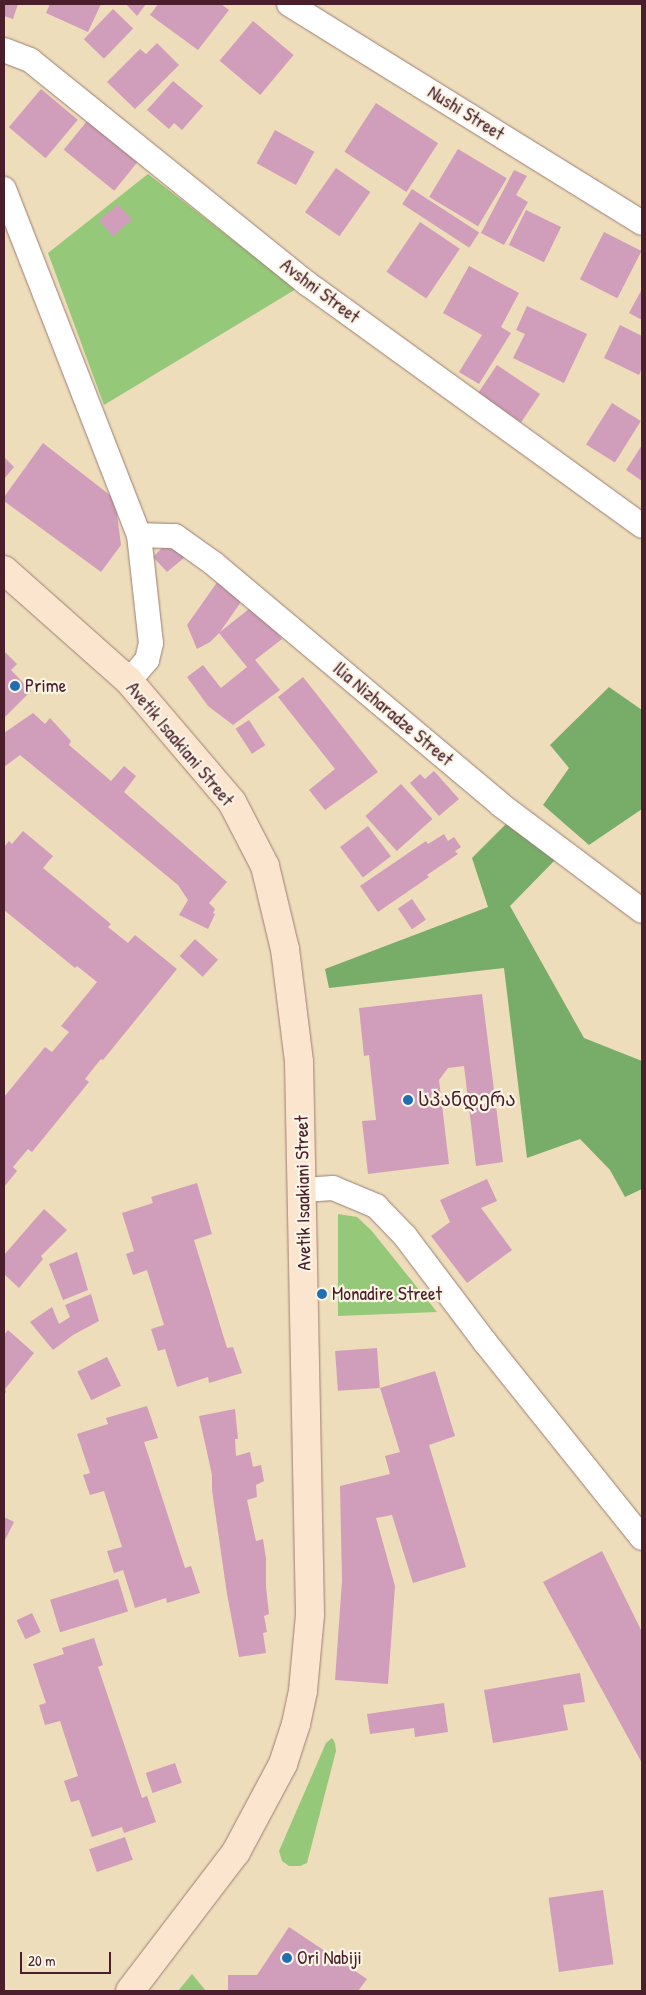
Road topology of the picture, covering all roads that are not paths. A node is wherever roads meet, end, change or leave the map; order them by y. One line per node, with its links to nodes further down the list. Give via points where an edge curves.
1 (289, 4): 4 (street, Nushi Street)
2 (4, 50): 5 (street, Avshni Street, via 30,60 308,284)
3 (4, 189): 6 (street)
4 (642, 223)
5 (642, 526)
6 (139, 535): 8 (street, via 151,643 148,660); 9 (street, Ilia Nizharadze Street, via 175,536 213,563 501,805)
7 (4, 570): 8 (main road, Avetik Isaakiani Street)
8 (129, 681): 10 (main road, Avetik Isaakiani Street, via 232,802 265,866 285,949 299,1062)
9 (642, 911)
10 (303, 1190): 11 (street, via 333,1188 376,1206 405,1236 485,1342); 12 (main road, Avetik Isaakiani Street, via 310,1616 303,1692 283,1764 236,1852)
11 (642, 1538)
12 (130, 1991)

